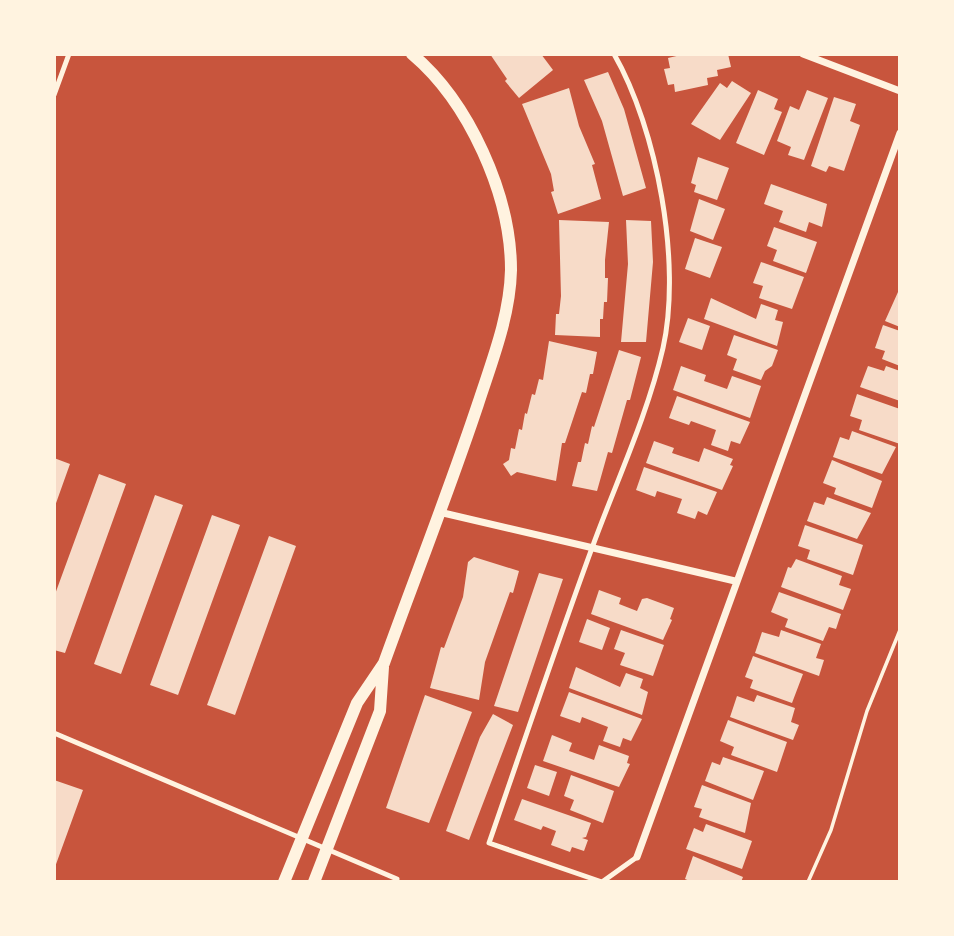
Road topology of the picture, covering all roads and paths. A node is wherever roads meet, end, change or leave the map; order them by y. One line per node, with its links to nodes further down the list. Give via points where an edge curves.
1 (69, 54): 6 (lane)
2 (412, 54): 8 (street, via 458,105 481,144 502,209 510,270 501,334)
3 (614, 54): 9 (lane, via 644,124 663,199 669,277 663,346 640,423)
4 (803, 54): 5 (street)
5 (900, 91)
6 (54, 94)
7 (900, 133): 10 (street)
8 (439, 512): 9 (street); 12 (street)
9 (592, 547): 10 (street); 20 (lane, via 489,843)
10 (734, 581): 16 (street)
11 (900, 630): 21 (path, via 867,711 831,830)
12 (384, 663): 14 (street, via 357,703); 15 (street, via 380,711)
13 (54, 733): 14 (lane)
14 (302, 839): 15 (lane); 17 (street)
15 (327, 849): 18 (street); 19 (lane)
16 (636, 857): 20 (lane)
17 (284, 882)
18 (314, 882)
19 (396, 882)
20 (602, 882)
21 (808, 882)

